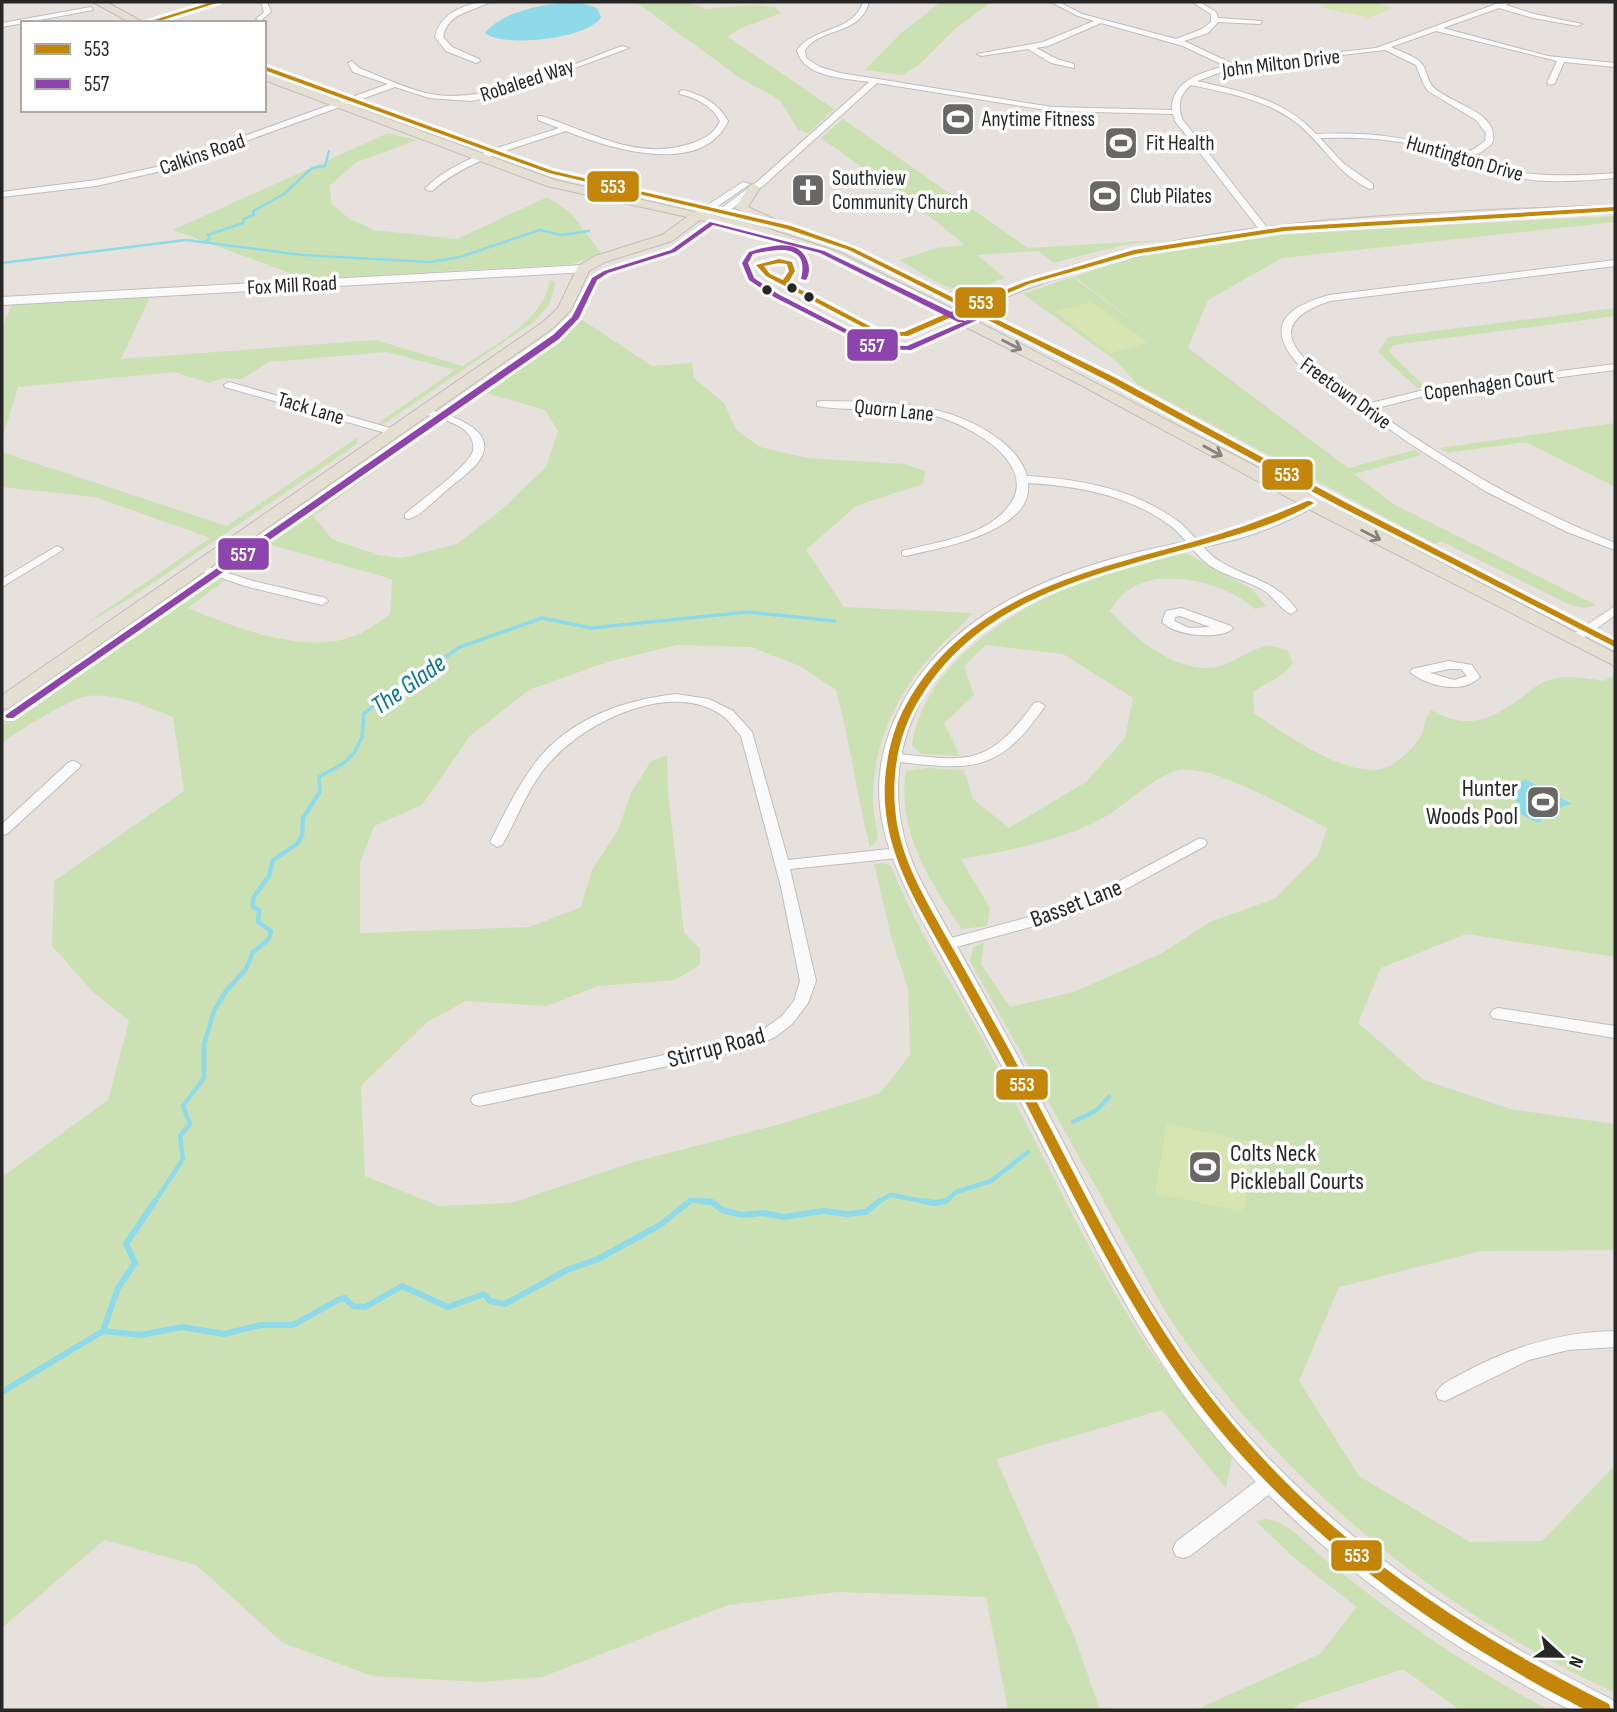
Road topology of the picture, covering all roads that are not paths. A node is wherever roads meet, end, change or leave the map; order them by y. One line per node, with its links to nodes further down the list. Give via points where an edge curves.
1 (81, 2): 10 (main road)
2 (197, 2): 16 (street)
3 (217, 2): 17 (street)
4 (264, 2): 12 (street, via 268,12)
5 (487, 2): 29 (street, via 451,16 439,32 450,49)
6 (866, 2): 36 (street, via 856,20 811,40 801,54 817,69)
7 (1054, 2): 18 (street)
8 (1195, 2): 13 (street, via 1210,9)
9 (1508, 2): 11 (street, John Milton Drive)
10 (94, 5): 14 (main road); 15 (main road); 21 (street)
11 (1498, 5): 20 (street); 22 (street, John Milton Drive)
12 (260, 19)
13 (1216, 20): 19 (street); 23 (street, via 1209,29)
14 (115, 21)
15 (134, 21)
16 (140, 21)
17 (141, 21)
18 (1100, 21): 23 (street); 24 (street)
19 (1259, 22)
20 (1578, 24)
21 (2, 25)
22 (1433, 28): 26 (street, John Milton Drive); 28 (street)
23 (1177, 41): 33 (street)
24 (1030, 47): 27 (street); 32 (street)
25 (625, 48): 39 (street, Robaleed Way, via 484,97 437,97)
26 (1387, 48): 33 (street, John Milton Drive); 47 (street, via 1419,64 1426,84 1439,96 1488,125 1489,142)
27 (981, 54)
28 (1561, 60): 31 (street); 38 (street)
29 (476, 61)
30 (352, 63): 39 (street, Robaleed Way, via 356,70)
31 (1615, 65)
32 (1071, 66)
33 (1232, 66): 37 (street, John Milton Drive)
34 (266, 69): 41 (main road)
35 (266, 77): 41 (main road)
36 (875, 81): 42 (street, via 1052,109); 48 (street)
37 (1189, 82): 42 (street, John Milton Drive, via 1176,97); 45 (street, via 1278,108)
38 (1551, 83)
39 (395, 84): 41 (street, Calkins Road)
40 (683, 92): 44 (street, via 701,98 724,121 709,139 690,148 628,150)
41 (348, 102): 46 (main road); 53 (street, Calkins Road, via 153,171)
42 (1175, 112): 57 (street)
43 (541, 118): 44 (street)
44 (567, 128): 46 (street)
45 (1314, 136): 47 (street, Huntington Drive, via 1393,138); 50 (street, via 1341,166)
46 (493, 156): 52 (street, via 439,179); 55 (main road, via 572,189)
47 (1460, 158): 49 (street, Huntington Drive, via 1494,171 1536,178)
48 (780, 165): 51 (street); 55 (street)
49 (1615, 176)
50 (1370, 187)
51 (754, 188): 55 (street); 56 (main road, via 741,208)
52 (429, 189)
53 (2, 195)
54 (1615, 209): 57 (main road)
55 (711, 214): 56 (main road); 59 (main road, via 673,243); 62 (main road, via 811,246)
56 (769, 222): 61 (main road, via 851,249)
57 (1265, 231): 61 (main road, via 1085,264)
58 (1615, 263): 66 (street, Freetown Drive, via 1341,295 1297,312 1284,332 1293,355)
59 (583, 269): 60 (street, Fox Mill Road); 67 (main road, via 556,319)
60 (2, 301)
61 (967, 307): 62 (main road); 70 (main road, via 1111,379)
62 (951, 314): 70 (main road, one-way to 70)
63 (1615, 367): 66 (street, Copenhagen Court, via 1436,390)
64 (229, 385): 68 (street, Tack Lane)
65 (821, 404): 69 (street, Quorn Lane, via 904,407 957,419 998,440 1014,458)
66 (1365, 408): 73 (street, Freetown Drive, via 1482,487)
67 (424, 411): 68 (main road); 71 (street, via 466,426 475,434 479,449 471,464)
68 (393, 432): 76 (main road)
69 (1023, 479): 72 (street, via 1062,482 1125,497 1172,522); 75 (street, via 1017,504 1000,522 958,540)
70 (1318, 499): 72 (street, via 1252,530); 81 (main road)
71 (409, 516)
72 (1197, 544): 79 (street, via 1218,565 1274,590); 86 (street, via 1066,579 989,619 951,649 918,691)
73 (1615, 547)
74 (57, 549): 77 (street)
75 (906, 553)
76 (199, 567): 78 (street); 84 (main road)
77 (2, 584)
78 (322, 601)
79 (1291, 610)
80 (1615, 610): 81 (street)
81 (1580, 634): 82 (main road); 83 (main road)
82 (1615, 644)
83 (1615, 660)
84 (2, 704)
85 (1039, 706): 86 (street, via 1015,740 990,756 945,763)
86 (891, 757): 91 (street, via 889,812)
87 (74, 765): 88 (street)
88 (2, 831)
89 (497, 842): 92 (street, Stirrup Road, via 533,774 574,732 627,706 680,698 722,708 740,723)
90 (1200, 843): 93 (street, Basset Lane, via 1095,901)
91 (898, 853): 92 (street); 93 (street)
92 (781, 865): 96 (street, Stirrup Road, via 808,981 800,1006 779,1028 748,1042)
93 (945, 945): 99 (street, via 1105,1245 1155,1329 1195,1389)
94 (1498, 1014): 95 (street)
95 (1615, 1032)
96 (479, 1100)
97 (1615, 1339): 98 (street, via 1548,1345 1520,1353)
98 (1446, 1393)
99 (1273, 1480): 100 (street); 101 (street, via 1386,1581 1495,1653)
100 (1183, 1549)
101 (1603, 1710)

